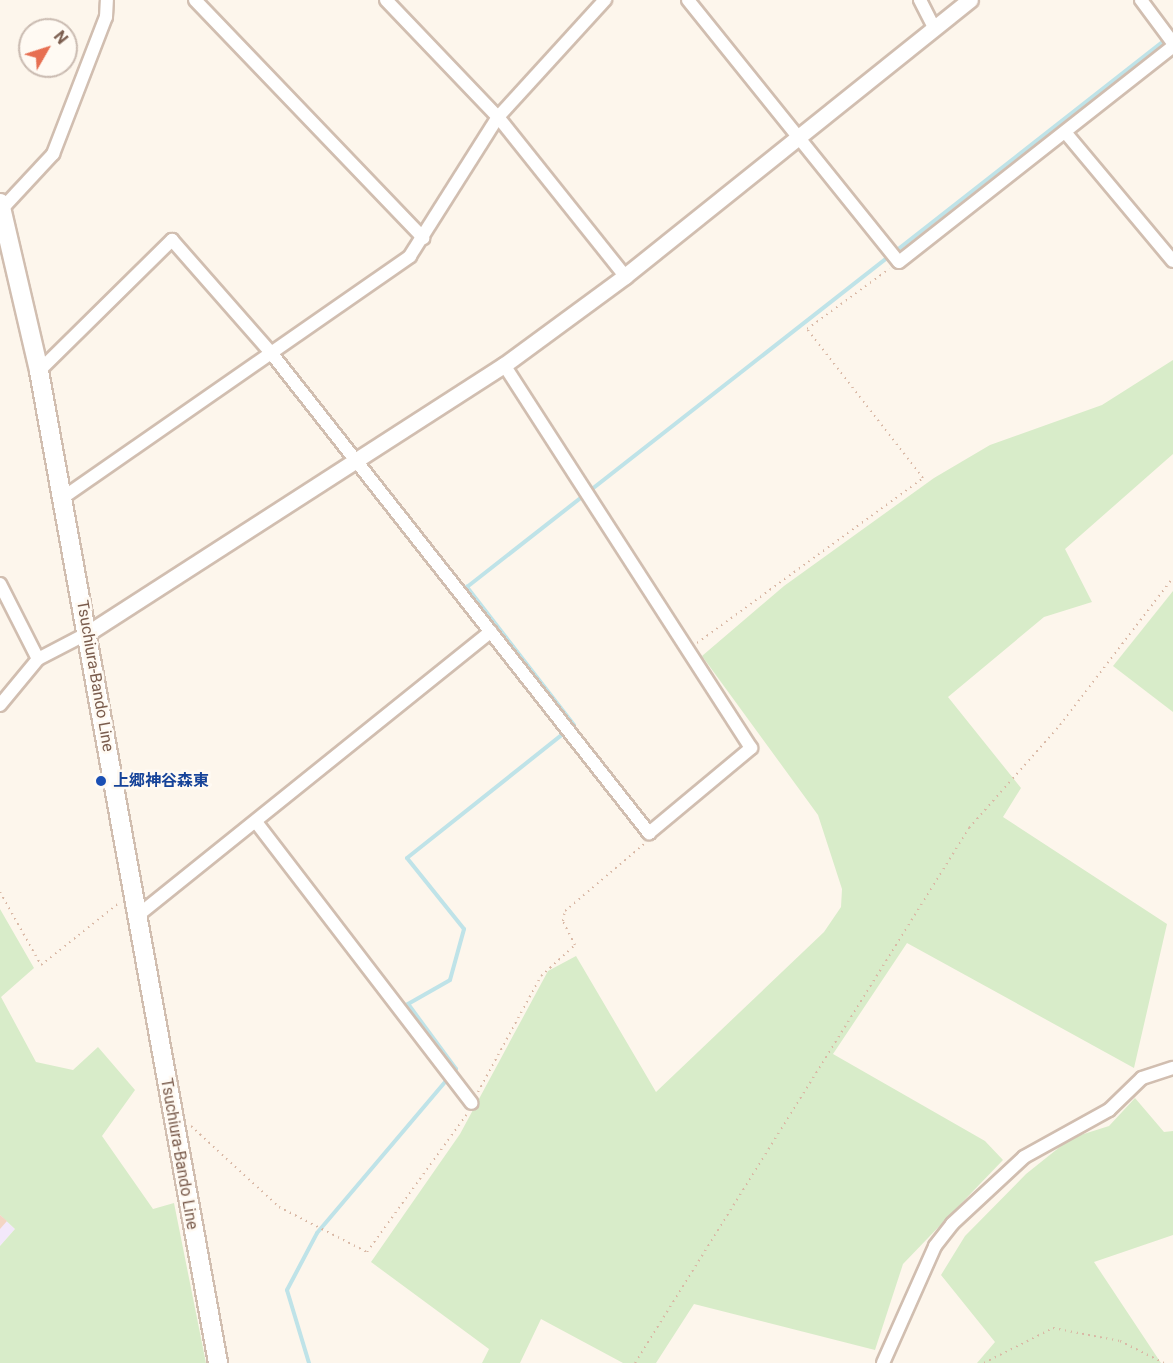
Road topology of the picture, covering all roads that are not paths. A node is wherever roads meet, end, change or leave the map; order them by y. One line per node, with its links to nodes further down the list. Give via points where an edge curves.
1 (107, 0): 14 (street, via 106,17 53,154)
2 (195, 0): 15 (street)
3 (386, 0): 11 (street)
4 (605, 0): 11 (street)
5 (688, 0): 13 (street)
6 (920, 0): 9 (street)
7 (970, 0): 9 (street)
8 (1141, 0): 10 (street)
9 (934, 28): 13 (street)
10 (1173, 44): 12 (street)
11 (498, 117): 15 (street); 17 (street)
12 (1065, 132): 13 (street, via 899,262); 16 (street)
13 (797, 138): 17 (street)
14 (1, 208): 20 (main road, Tsuchiura-Bando Line)
15 (423, 238): 18 (street, via 410,256)
16 (1173, 261)
17 (625, 276): 19 (street)
18 (272, 354): 20 (street, via 172,240); 21 (street); 22 (street)
19 (504, 365): 21 (street); 24 (street, via 751,748 649,833)
20 (39, 371): 22 (main road, Tsuchiura-Bando Line)
21 (357, 460): 24 (street); 25 (street)
22 (61, 499): 25 (main road, Tsuchiura-Bando Line)
23 (0, 584): 26 (street)
24 (491, 632): 28 (street)
25 (88, 633): 26 (street); 29 (main road, Tsuchiura-Bando Line)
26 (38, 659): 27 (street)
27 (0, 705)
28 (256, 822): 29 (street); 31 (street)
29 (137, 916): 32 (main road, Tsuchiura-Bando Line)
30 (1173, 1068): 33 (street, via 1142,1078 1109,1110 1024,1157 952,1224 935,1246)
31 (472, 1103)
32 (218, 1363)
33 (883, 1363)

